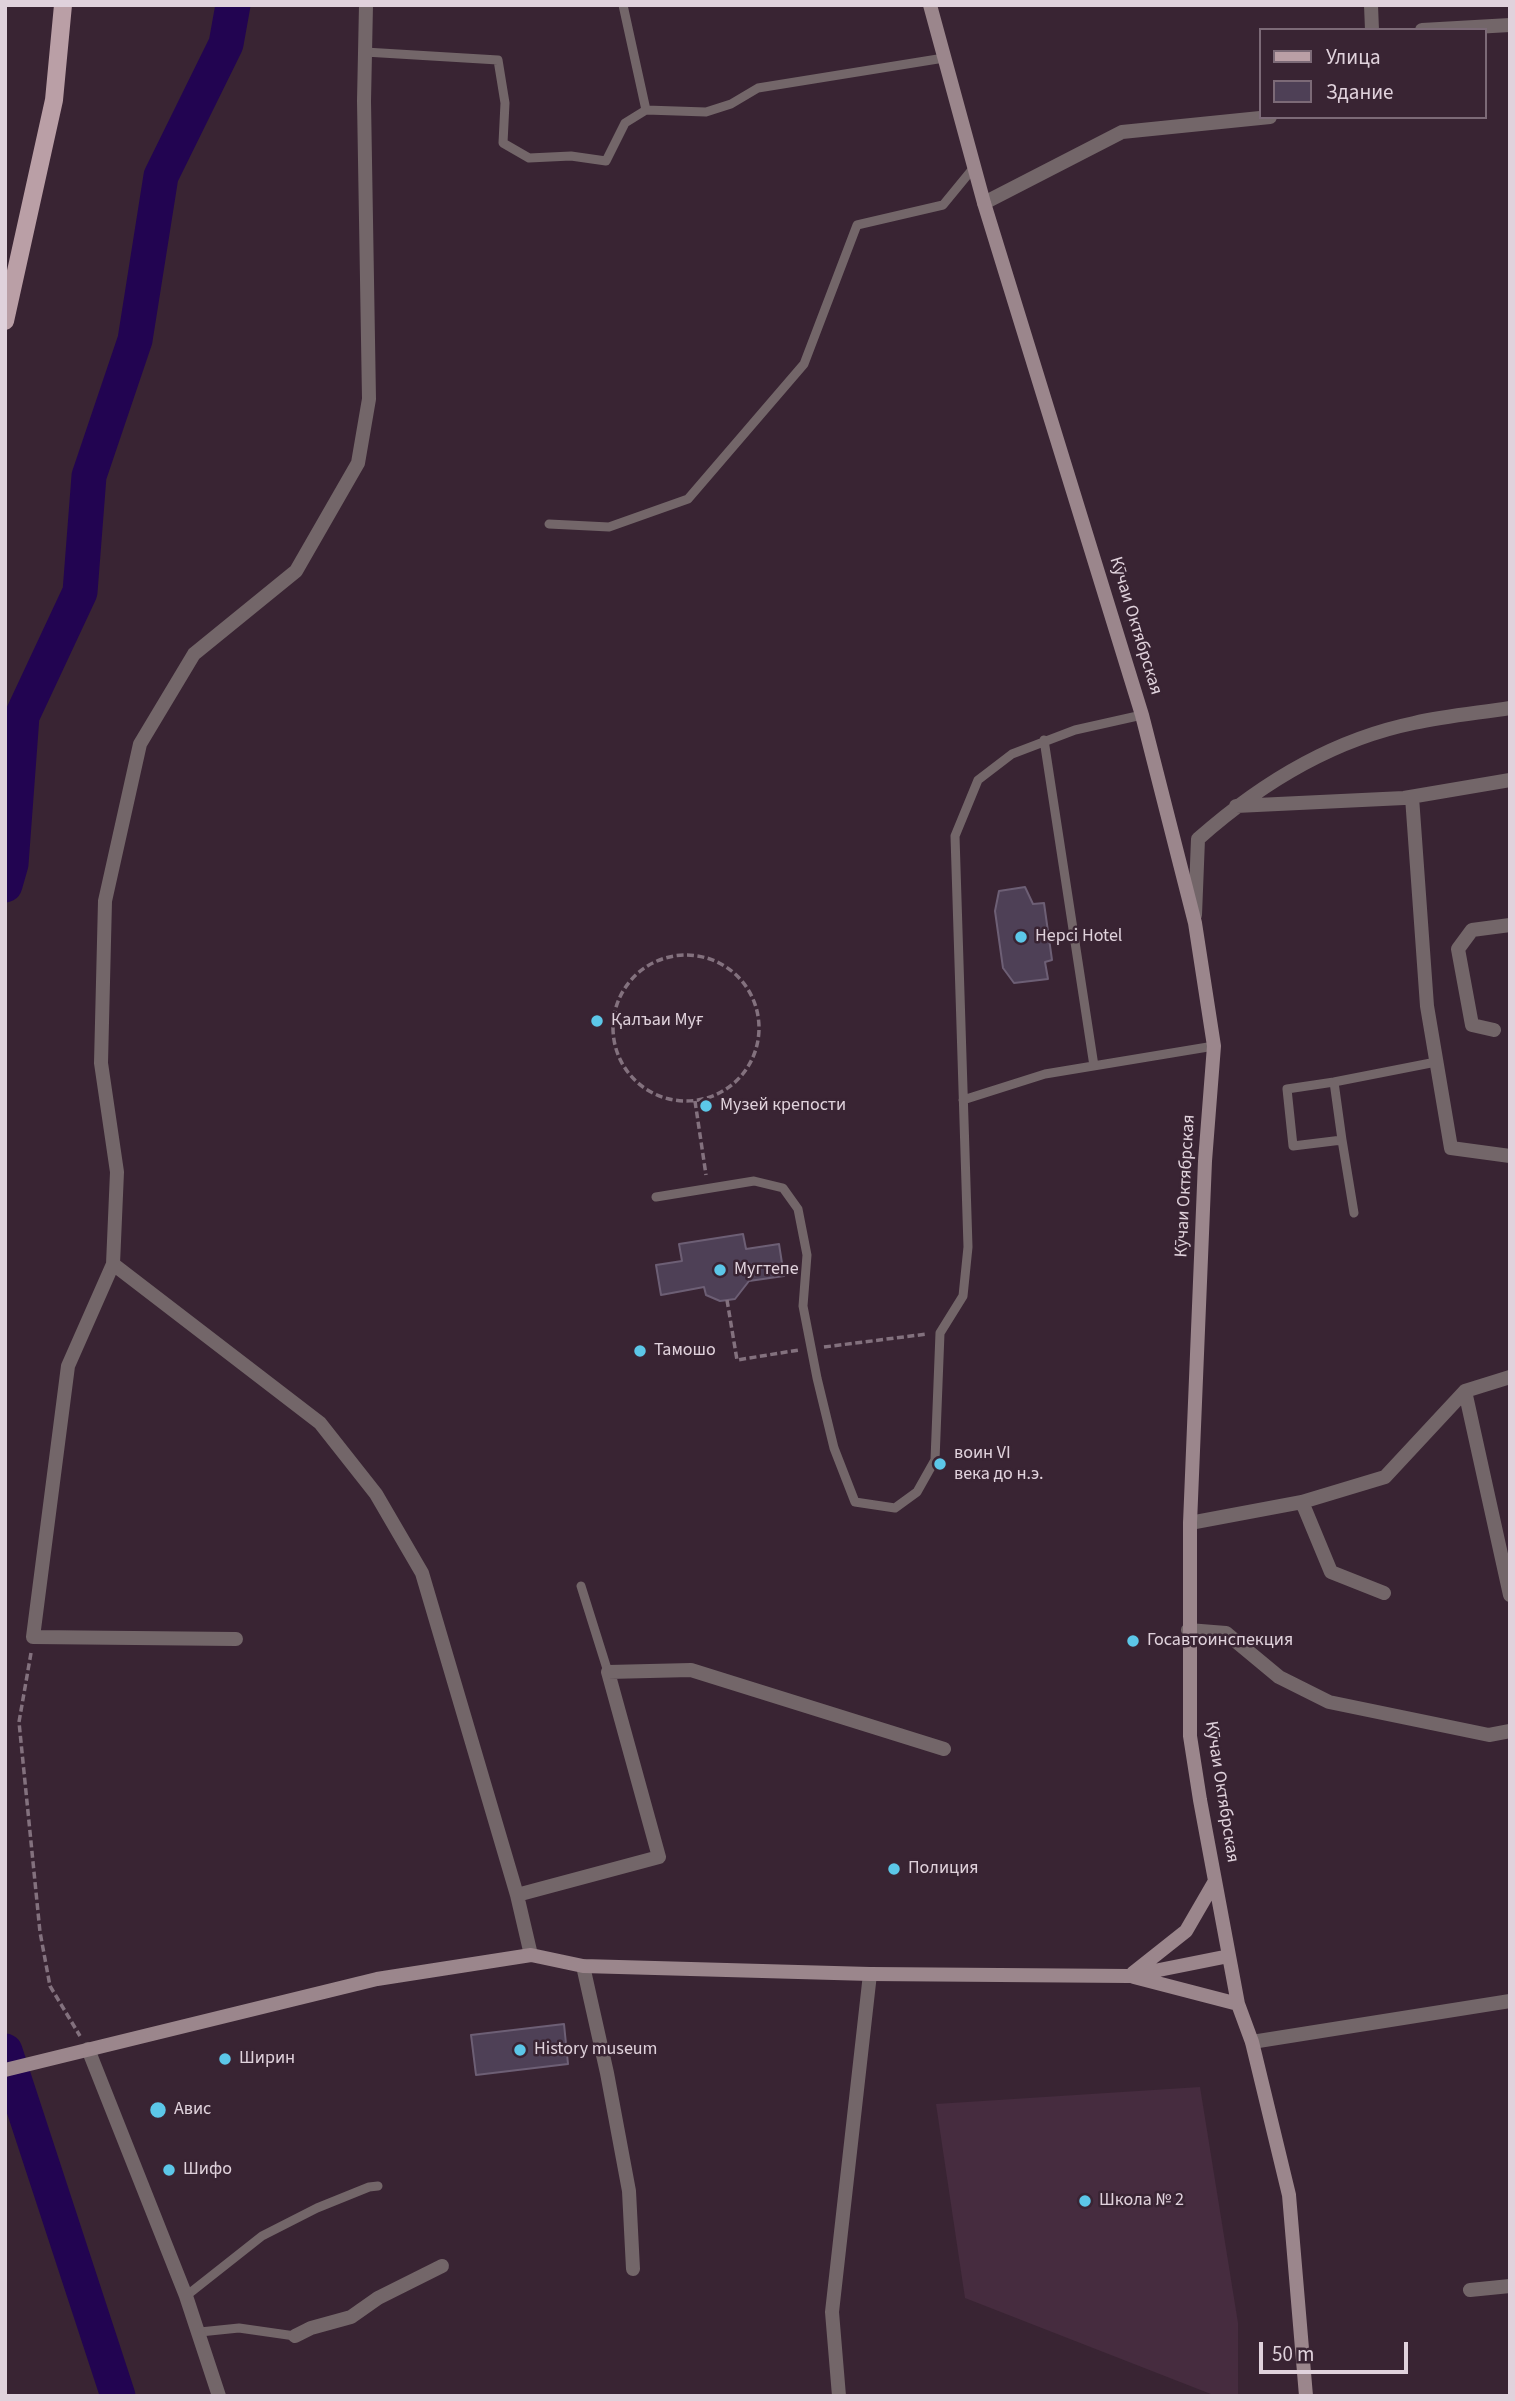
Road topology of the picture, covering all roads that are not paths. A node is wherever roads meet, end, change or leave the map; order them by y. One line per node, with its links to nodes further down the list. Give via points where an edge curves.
1 (63, 5): 15 (main road, via 54,100)
2 (366, 5): 9 (street)
3 (623, 5): 11 (lane)
4 (930, 5): 10 (main road, Кӯчаи Октябрская)
5 (1371, 5): 7 (street)
6 (1510, 25): 8 (street)
7 (1372, 28)
8 (1457, 28)
9 (365, 52): 11 (lane, via 498,60 505,103 503,143 529,158 571,156 606,161 625,123); 35 (street, via 369,399 358,463 296,571 194,654 140,744 105,901 101,1063 117,1172)
10 (944, 58): 11 (lane, via 758,88 706,112); 13 (main road, Кӯчаи Октябрская)
11 (646, 110)
12 (1260, 118): 14 (street, via 1122,132)
13 (975, 166): 14 (main road, Кӯчаи Октябрская); 16 (lane, via 943,205 857,225 804,364 688,499 609,527)
14 (984, 202): 18 (main road, Кӯчаи Октябрская)
15 (5, 321)
16 (549, 524)
17 (1510, 708): 22 (street, via 1413,723 1362,737 1303,762)
18 (1142, 715): 19 (lane); 23 (main road, Кӯчаи Октябрская)
19 (1044, 740): 28 (lane); 30 (lane, via 1012,754 978,780 955,836)
20 (1510, 780): 21 (street)
21 (1412, 797): 22 (street); 27 (street, via 1427,1006)
22 (1235, 806): 23 (street, via 1198,839)
23 (1195, 923): 26 (main road, Кӯчаи Октябрская)
24 (1510, 925): 25 (street, via 1472,930 1458,949 1472,1025)
25 (1494, 1030)
26 (1214, 1046): 28 (lane); 39 (main road, Кӯчаи Октябрская)
27 (1436, 1062): 29 (lane); 32 (street, via 1451,1149)
28 (1094, 1066): 30 (lane, via 1045,1074)
29 (1334, 1083): 31 (lane); 31 (lane, via 1287,1089 1293,1146)
30 (963, 1100): 33 (lane, via 968,1247 963,1296 940,1333 935,1460 917,1492 895,1508 855,1502 834,1448 803,1306 807,1255 798,1209 783,1188 754,1181)
31 (1342, 1140): 34 (lane)
32 (1510, 1156)
33 (656, 1197)
34 (1354, 1213)
35 (113, 1264): 44 (street, via 68,1366 33,1637); 49 (street, via 320,1423 376,1494 422,1573)
36 (1510, 1377): 37 (street)
37 (1465, 1391): 38 (street, via 1385,1476); 42 (street)
38 (1301, 1502): 39 (street); 41 (street, via 1331,1572)
39 (1190, 1523): 43 (main road, Кӯчаи Октябрская)
40 (581, 1586): 45 (lane)
41 (1384, 1593)
42 (1510, 1595)
43 (1188, 1630): 46 (street, via 1226,1633 1279,1677 1329,1702 1489,1735); 48 (main road, Кӯчаи Октябрская, via 1190,1736)
44 (236, 1639)
45 (608, 1672): 47 (street, via 691,1670); 49 (street, via 659,1857)
46 (1510, 1731)
47 (944, 1748)
48 (1215, 1881): 51 (main road, Кӯчаи Октябрская); 54 (main road, via 1186,1931)
49 (517, 1895): 50 (street)
50 (531, 1955): 52 (main road); 58 (main road, via 377,1979)
51 (1229, 1956): 54 (main road); 56 (main road, Кӯчаи Октябрская)
52 (583, 1966): 53 (main road); 62 (street, via 629,2191)
53 (870, 1974): 54 (main road); 69 (street, via 832,2312)
54 (1129, 1976): 56 (main road)
55 (1510, 2001): 57 (street)
56 (1238, 2004): 57 (main road, Кӯчаи Октябрская)
57 (1252, 2042): 70 (main road, Кӯчаи Октябрская, via 1289,2195)
58 (88, 2049): 59 (main road); 65 (street)
59 (5, 2070)
60 (379, 2186): 65 (lane, via 317,2208 262,2236)
61 (442, 2266): 67 (street, via 351,2317)
62 (633, 2269)
63 (1510, 2286): 64 (street)
64 (1470, 2290)
65 (186, 2296): 66 (street)
66 (200, 2332): 67 (lane, via 239,2328); 68 (street)
67 (295, 2336)
68 (219, 2396)
69 (839, 2396)
70 (1306, 2396)

